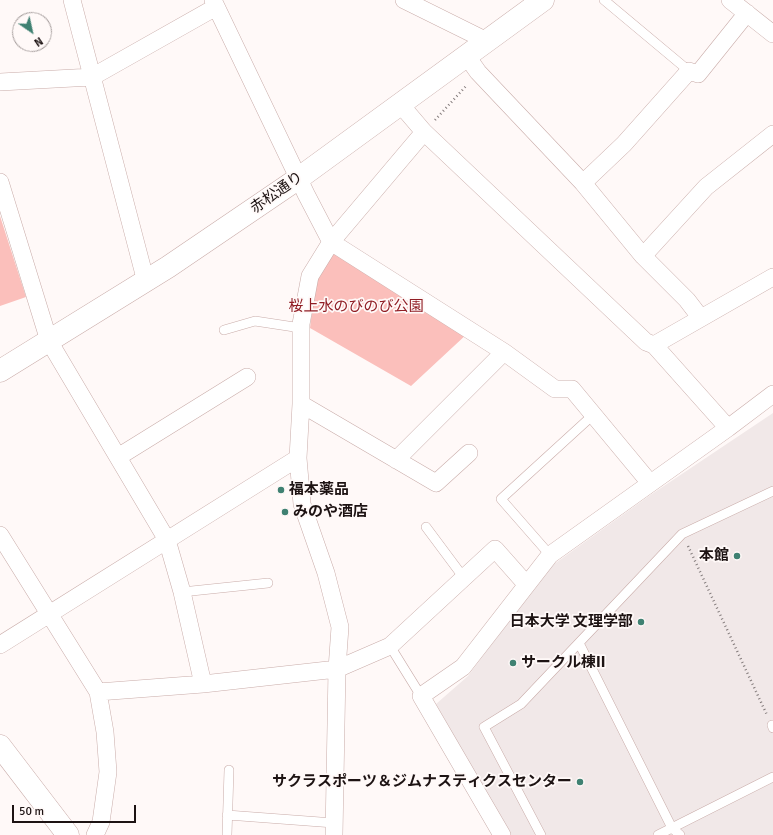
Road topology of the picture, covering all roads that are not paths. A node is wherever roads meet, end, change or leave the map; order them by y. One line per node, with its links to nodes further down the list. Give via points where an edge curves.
1 (72, 0): 12 (street)
2 (404, 0): 9 (street)
3 (543, 0): 9 (street, 赤松通り)
4 (604, 0): 11 (lane)
5 (730, 0): 7 (street)
6 (214, 3): 12 (street); 17 (street)
7 (747, 13): 8 (street); 11 (street, via 698,74)
8 (773, 34)
9 (487, 41): 10 (street, 赤松通り)
10 (472, 64): 14 (street, 赤松通り); 19 (street)
11 (689, 71): 19 (street, via 624,144)
12 (92, 77): 13 (street); 23 (street)
13 (0, 82)
14 (401, 105): 15 (street); 17 (street, 赤松通り)
15 (424, 132): 20 (street); 28 (street, via 646,342)
16 (773, 134): 21 (street, via 706,187)
17 (299, 178): 20 (street); 23 (street, 赤松通り)
18 (0, 182): 27 (street)
19 (583, 183): 21 (street)
20 (331, 242): 25 (street, via 310,276); 29 (street)
21 (643, 256): 24 (street, via 687,300)
22 (773, 278): 24 (street)
23 (146, 282): 27 (street, 赤松通り)
24 (700, 317): 28 (street)
25 (301, 328): 26 (lane, via 255,321); 33 (street)
26 (224, 330)
27 (49, 341): 30 (street, 赤松通り); 37 (street)
28 (654, 345): 35 (street)
29 (504, 352): 34 (street, via 555,389 572,389); 39 (street)
30 (0, 371)
31 (247, 378): 37 (street)
32 (773, 394): 35 (street)
33 (301, 404): 38 (street); 39 (street)
34 (593, 415): 40 (street); 45 (lane, via 501,499)
35 (728, 428): 40 (street)
36 (469, 453): 39 (street, via 436,483)
37 (118, 457): 44 (street)
38 (298, 458): 44 (street); 54 (street, via 302,504 326,573 340,627)
39 (396, 460)
40 (650, 484): 45 (street)
41 (773, 491): 51 (lane, via 682,534)
42 (426, 527): 46 (lane)
43 (0, 535): 50 (street)
44 (167, 540): 49 (street); 50 (street)
45 (550, 555): 48 (street)
46 (464, 578): 48 (street, via 495,549); 53 (street)
47 (268, 583): 49 (lane)
48 (526, 584): 57 (street, via 463,667)
49 (182, 592): 55 (street)
50 (50, 614): 52 (street); 56 (street)
51 (579, 643): 62 (lane); 68 (lane, via 521,704 484,727)
52 (0, 645)
53 (390, 646): 54 (street); 57 (lane)
54 (337, 669): 55 (street); 63 (street)
55 (203, 684): 56 (street)
56 (98, 692): 65 (street, via 108,772 101,822)
57 (421, 696): 67 (street)
58 (0, 746): 64 (street)
59 (228, 770): 61 (lane)
60 (773, 777): 62 (lane)
61 (227, 814): 63 (lane); 66 (lane)
62 (672, 828): 69 (lane); 70 (lane)
63 (334, 829)
64 (68, 835)
65 (95, 835)
66 (226, 835)
67 (502, 835)
68 (541, 835)
69 (658, 835)
70 (680, 835)

